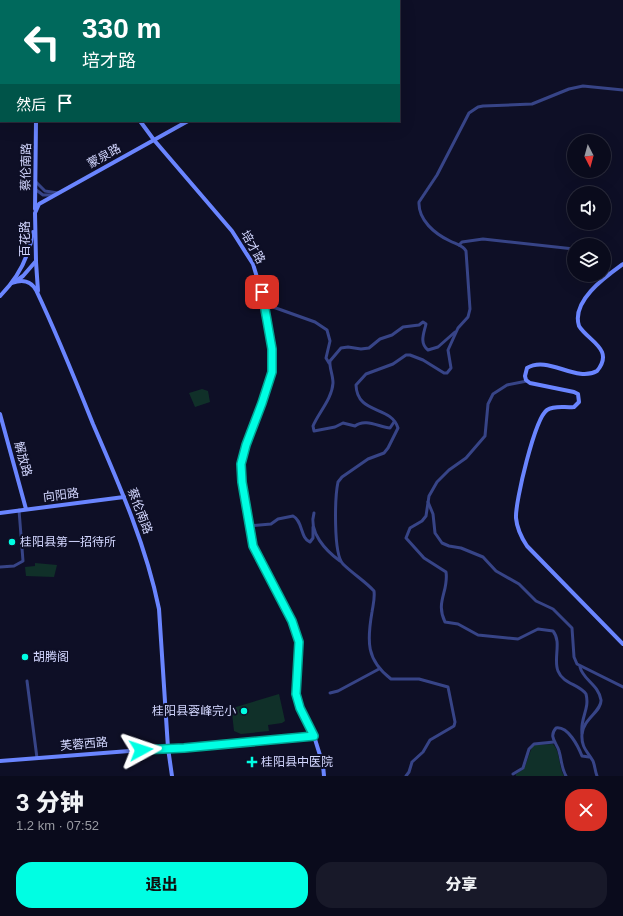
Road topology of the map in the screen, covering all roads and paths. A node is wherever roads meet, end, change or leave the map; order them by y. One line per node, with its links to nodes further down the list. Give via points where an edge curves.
1 (623, 90): 11 (street, via 576,87 532,104 483,106 473,110 419,202 421,215 430,227)
2 (36, 122): 6 (street, 蔡伦南路)
3 (141, 122): 5 (street, 培才路)
4 (186, 122): 5 (street, 蒙泉路)
5 (154, 140): 8 (street, 蒙泉路); 20 (street, 培才路, via 232,231 253,264)
6 (36, 182): 7 (street, 蔡伦南路); 8 (street, via 45,191)
7 (35, 189): 9 (street, via 43,195); 10 (street, 蔡伦南路)
8 (58, 193): 9 (street, 蒙泉路)
9 (54, 195): 10 (street, 蒙泉路, via 39,204)
10 (35, 213): 13 (street, 百花路); 17 (street, 百花路, via 29,250)
11 (459, 245): 12 (street, via 462,242 483,239); 21 (street, via 466,251 470,309 468,317)
12 (567, 248)
13 (36, 259): 17 (street, 百花路, via 32,267); 18 (street, 蔡伦南路)
14 (623, 264): 15 (street)
15 (611, 274)
16 (602, 282): 23 (street, via 584,298 577,312 579,326 597,342 602,351 602,362 597,371 586,374 537,364 526,368 524,376)
17 (12, 283): 18 (street, 蔡伦南路, via 28,282); 19 (street, 百花路)
18 (39, 295): 26 (street, 蔡伦南路)
19 (0, 296)
20 (263, 296): 22 (street, via 268,296 273,308 315,322 327,330 330,341 326,358); 32 (street, 培才路, via 272,349 272,372 241,464)
21 (456, 332): 22 (street, via 438,347 428,350 423,340 426,324 424,322 403,327 369,348 341,348); 25 (street, via 448,350 451,368 447,373 440,372 410,354 393,364 372,370 359,380 356,385 357,392 363,402)
22 (329, 363): 25 (street, via 332,387 315,422 314,431 343,423 355,426 366,423 390,428)
23 (527, 381): 27 (street, via 507,385 493,394 488,404 484,436 466,458 442,476); 36 (street, via 536,385 569,390 578,394 580,398 578,405 552,408 540,419 523,473 517,503 516,518 520,534 527,546)
24 (0, 414): 28 (street, 解放路)
25 (394, 422): 34 (street, via 398,428 388,448 338,482 337,547)
26 (124, 497): 28 (street, 向阳路); 45 (street, 蔡伦南路, via 155,587 159,609)
27 (428, 502): 37 (street, via 433,514 435,533 444,545 461,548 483,558 496,572 514,580 536,601 553,609 569,624 573,630 575,661); 42 (street, via 426,516 410,528 406,538 420,554 446,572 441,602 445,622 458,624 478,635 518,639 538,629 553,631 557,636 556,662 559,674 586,694 588,705 581,724)
28 (26, 509): 29 (street, 向阳路)
29 (19, 510): 30 (street, 向阳路); 35 (street, via 23,561 14,566)
30 (0, 513)
31 (314, 513): 33 (street)
32 (249, 526): 33 (street, via 271,524 278,519 293,516 299,522 306,540 310,542 313,538); 43 (street, 培才路, via 253,546 292,621 299,642 296,694)
33 (313, 526): 34 (street, via 322,543)
34 (343, 564): 38 (street, via 374,591 369,648)
35 (0, 568)
36 (623, 644)
37 (580, 666): 40 (street); 42 (street, via 597,689 601,703 586,720)
38 (380, 669): 41 (street); 52 (street, via 391,679 418,679 448,687 450,692 454,726 430,740 423,752 412,762)
39 (27, 681): 46 (street)
40 (623, 687)
41 (330, 693)
42 (582, 733): 47 (street)
43 (314, 736): 45 (street, 芙蓉西路); 51 (street, 培才路)
44 (554, 742): 47 (street, via 553,730 559,728 576,742 582,756); 49 (street, via 534,744 529,749 523,768); 53 (street, via 559,750)
45 (168, 748): 46 (street, 芙蓉西路); 50 (street, 蔡伦南路)
46 (37, 758): 48 (street, 芙蓉西路)
47 (589, 758): 54 (street, via 594,764)
48 (0, 761)
49 (513, 774)
50 (172, 776)
51 (324, 776)
52 (406, 776)
53 (566, 776)
54 (597, 776)

